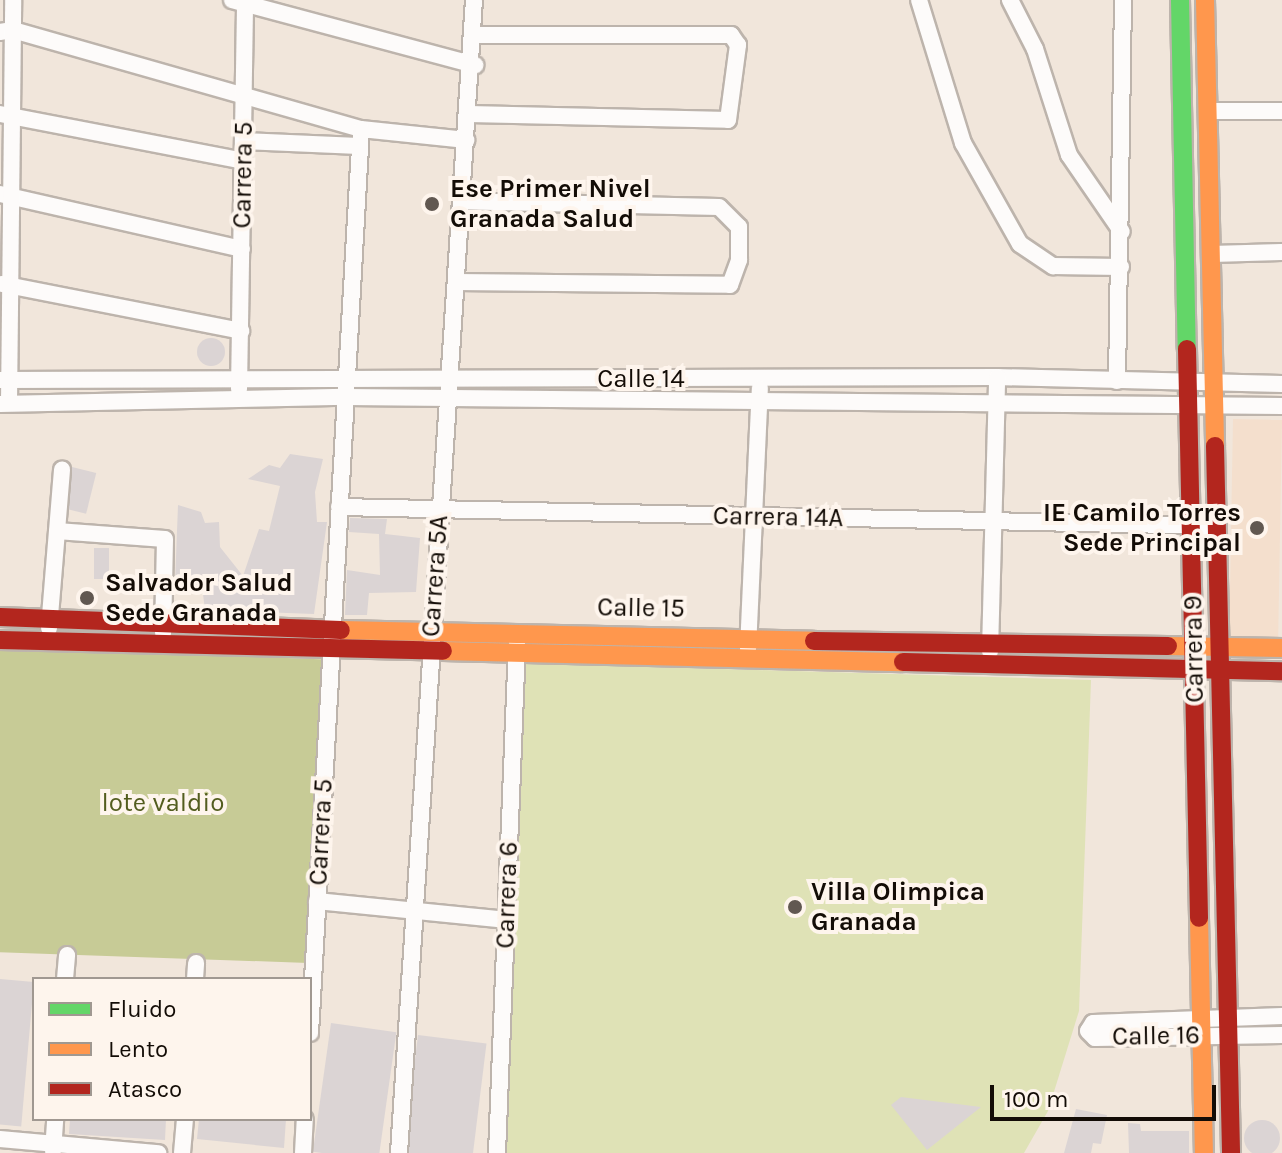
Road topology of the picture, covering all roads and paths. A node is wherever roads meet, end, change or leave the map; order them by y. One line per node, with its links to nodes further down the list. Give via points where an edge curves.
1 (13, 0): 9 (street)
2 (474, 0): 10 (street, Carrera 5A)
3 (919, 0): 28 (street, via 963,143 1026,252 1053,266)
4 (1010, 0): 24 (street, via 1035,49 1069,155)
5 (1123, 0): 24 (street)
6 (1180, 0): 39 (street, Carrera 9)
7 (1205, 0): 13 (street, Carrera 9)
8 (240, 1): 11 (street); 12 (street, Carrera 5)
9 (6, 31): 12 (street); 15 (street)
10 (474, 35): 11 (street, Carrera 5A); 16 (street, via 731,35 738,45 728,120)
11 (475, 65): 16 (street, Carrera 5A)
12 (244, 97): 17 (street); 19 (street, Carrera 5)
13 (1208, 111): 14 (street); 27 (street, Carrera 9)
14 (1282, 111)
15 (6, 113): 21 (street); 22 (street)
16 (469, 114): 18 (street, Carrera 5A)
17 (361, 129): 18 (street); 20 (street, Carrera 5)
18 (466, 140): 23 (street, Carrera 5A)
19 (243, 141): 20 (street); 21 (street, Carrera 5)
20 (359, 146): 32 (street, Carrera 5)
21 (243, 161): 25 (street, Carrera 5)
22 (6, 192): 25 (street); 30 (street)
23 (461, 201): 29 (street, Carrera 5A); 29 (street, via 719,207 739,227 739,260 730,285)
24 (1122, 232): 28 (street)
25 (242, 249): 31 (street, Carrera 5)
26 (1282, 252): 27 (street)
27 (1211, 254): 41 (street, Carrera 9)
28 (1121, 267): 38 (street)
29 (456, 282): 34 (street, Carrera 5A)
30 (5, 283): 31 (street); 36 (street)
31 (241, 331): 37 (street, Carrera 5)
32 (347, 377): 34 (street, Calle 14); 37 (street, Calle 14); 42 (street, Carrera 5)
33 (997, 377): 35 (street, Calle 14); 38 (street, Calle 14); 46 (street)
34 (449, 379): 35 (street, Calle 14); 45 (street, Carrera 5A)
35 (761, 379): 44 (street)
36 (5, 380): 37 (street, Calle 14); 47 (street)
37 (239, 381): 43 (street, Carrera 5)
38 (1117, 381): 39 (street, Calle 14)
39 (1188, 383): 41 (street, Calle 14); 48 (street, Carrera 9)
40 (1282, 384): 41 (street, Calle 14)
41 (1214, 385): 49 (street, Carrera 9)
42 (346, 397): 43 (street, Calle 14); 45 (street, Calle 14); 52 (street, Carrera 5)
43 (238, 398): 47 (street, Calle 14)
44 (760, 398): 45 (street, Calle 14); 46 (street, Calle 14); 54 (street)
45 (447, 399): 53 (street, Carrera 5A)
46 (996, 402): 48 (street, Calle 14); 55 (street)
47 (5, 404)
48 (1188, 404): 49 (street, Calle 14); 56 (street, Carrera 9)
49 (1214, 405): 50 (street, Calle 14); 57 (street, Carrera 9)
50 (1282, 406)
51 (62, 470): 58 (street)
52 (339, 507): 53 (street, Carrera 14A); 62 (street, Carrera 5)
53 (439, 510): 54 (street, Carrera 14A); 63 (street, Carrera 5A)
54 (754, 516): 55 (street, Carrera 14A); 65 (street)
55 (993, 522): 56 (street, Carrera 14A); 67 (street)
56 (1191, 526): 57 (street, Carrera 14A); 70 (street, Carrera 9)
57 (1217, 526): 71 (street, Carrera 9)
58 (57, 531): 60 (street); 61 (street, via 165,539)
59 (0, 617): 60 (street, Calle 15)
60 (49, 620): 61 (street, Calle 15); 68 (street)
61 (163, 626): 62 (street, Calle 15); 69 (street)
62 (332, 631): 63 (street, Calle 15); 73 (street, Carrera 5)
63 (430, 633): 64 (street, Calle 15); 74 (street, Carrera 5A)
64 (517, 636): 65 (street, Calle 15); 75 (street, Carrera 6)
65 (749, 636): 67 (street, Calle 15); 76 (street)
66 (0, 640): 68 (street, Calle 15)
67 (990, 642): 70 (street, Calle 15); 77 (street)
68 (48, 643): 69 (street, Calle 15)
69 (162, 646): 73 (street, Calle 15)
70 (1193, 646): 71 (street, Calle 15); 78 (street, Carrera 9)
71 (1220, 647): 72 (street, Calle 15); 79 (street, Carrera 9)
72 (1282, 648)
73 (331, 651): 74 (street, Calle 15); 81 (street, Carrera 5)
74 (429, 653): 75 (street, Calle 15); 82 (street, Carrera 5A)
75 (516, 656): 76 (street, Calle 15); 83 (street, Carrera 6)
76 (747, 659): 77 (street, Calle 15)
77 (989, 664): 78 (street, Calle 15)
78 (1194, 669): 79 (street, Calle 15); 88 (street, Carrera 9)
79 (1220, 670): 80 (street, Calle 15); 89 (street, Carrera 9)
80 (1282, 671)
81 (317, 901): 82 (street); 86 (street, Carrera 5)
82 (413, 912): 83 (street); 99 (street, Carrera 5A)
83 (507, 920): 100 (street, Carrera 6)
84 (67, 955): 85 (street)
85 (65, 977)
86 (312, 995)
87 (1282, 1016): 89 (street, Calle 16)
88 (1201, 1026): 88 (street, Calle 16, via 1093,1023 1088,1031 1095,1038); 89 (street, Calle 16); 101 (street, Carrera 9)
89 (1228, 1026): 90 (street, Calle 16); 102 (street, Carrera 9)
90 (1282, 1035)
91 (55, 1121): 95 (street)
92 (185, 1121): 97 (street)
93 (305, 1121): 98 (street)
94 (0, 1139): 95 (street)
95 (53, 1148): 96 (street)
96 (158, 1153)
97 (182, 1153)
98 (303, 1153)
99 (399, 1153)
100 (497, 1153)
101 (1204, 1153)
102 (1231, 1153)

